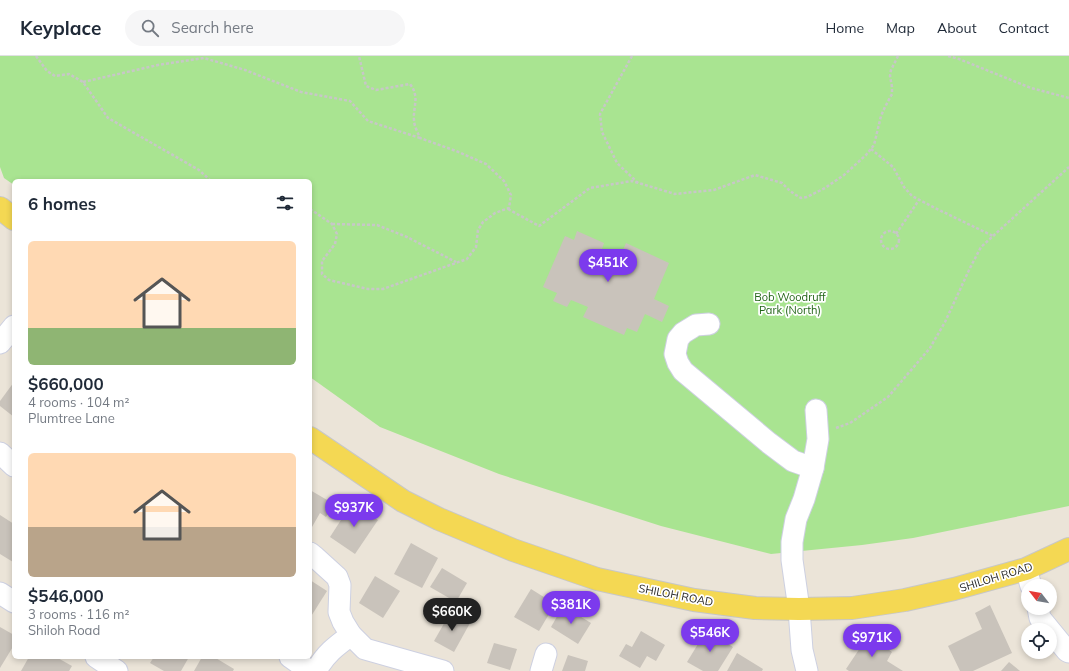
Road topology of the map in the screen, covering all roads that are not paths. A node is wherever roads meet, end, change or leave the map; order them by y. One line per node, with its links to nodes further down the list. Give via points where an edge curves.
1 (0, 208): 2 (main road)
2 (12, 217)
3 (709, 324): 8 (street, via 696,325 678,338 675,354 683,371 793,461)
4 (816, 410): 8 (street, via 818,438)
5 (312, 439): 14 (main road, SHILOH ROAD, via 403,501 513,550 597,579 694,600 755,608)
6 (0, 453): 7 (street)
7 (12, 464)
8 (813, 468): 14 (street, via 796,519 792,542)
9 (1069, 549): 11 (main road, SHILOH ROAD)
10 (312, 555): 16 (street, via 337,577 340,585 339,612 343,622)
11 (1029, 578): 14 (main road, SHILOH ROAD, via 852,608)
12 (0, 593): 13 (street)
13 (12, 601)
14 (799, 609): 24 (street, via 802,650)
15 (1039, 615): 17 (street)
16 (369, 652): 22 (street, via 331,650); 23 (street)
17 (1069, 652)
18 (99, 659): 20 (street)
19 (293, 659): 21 (street)
20 (117, 671)
21 (310, 671)
22 (316, 671)
23 (443, 671)
24 (807, 671)

